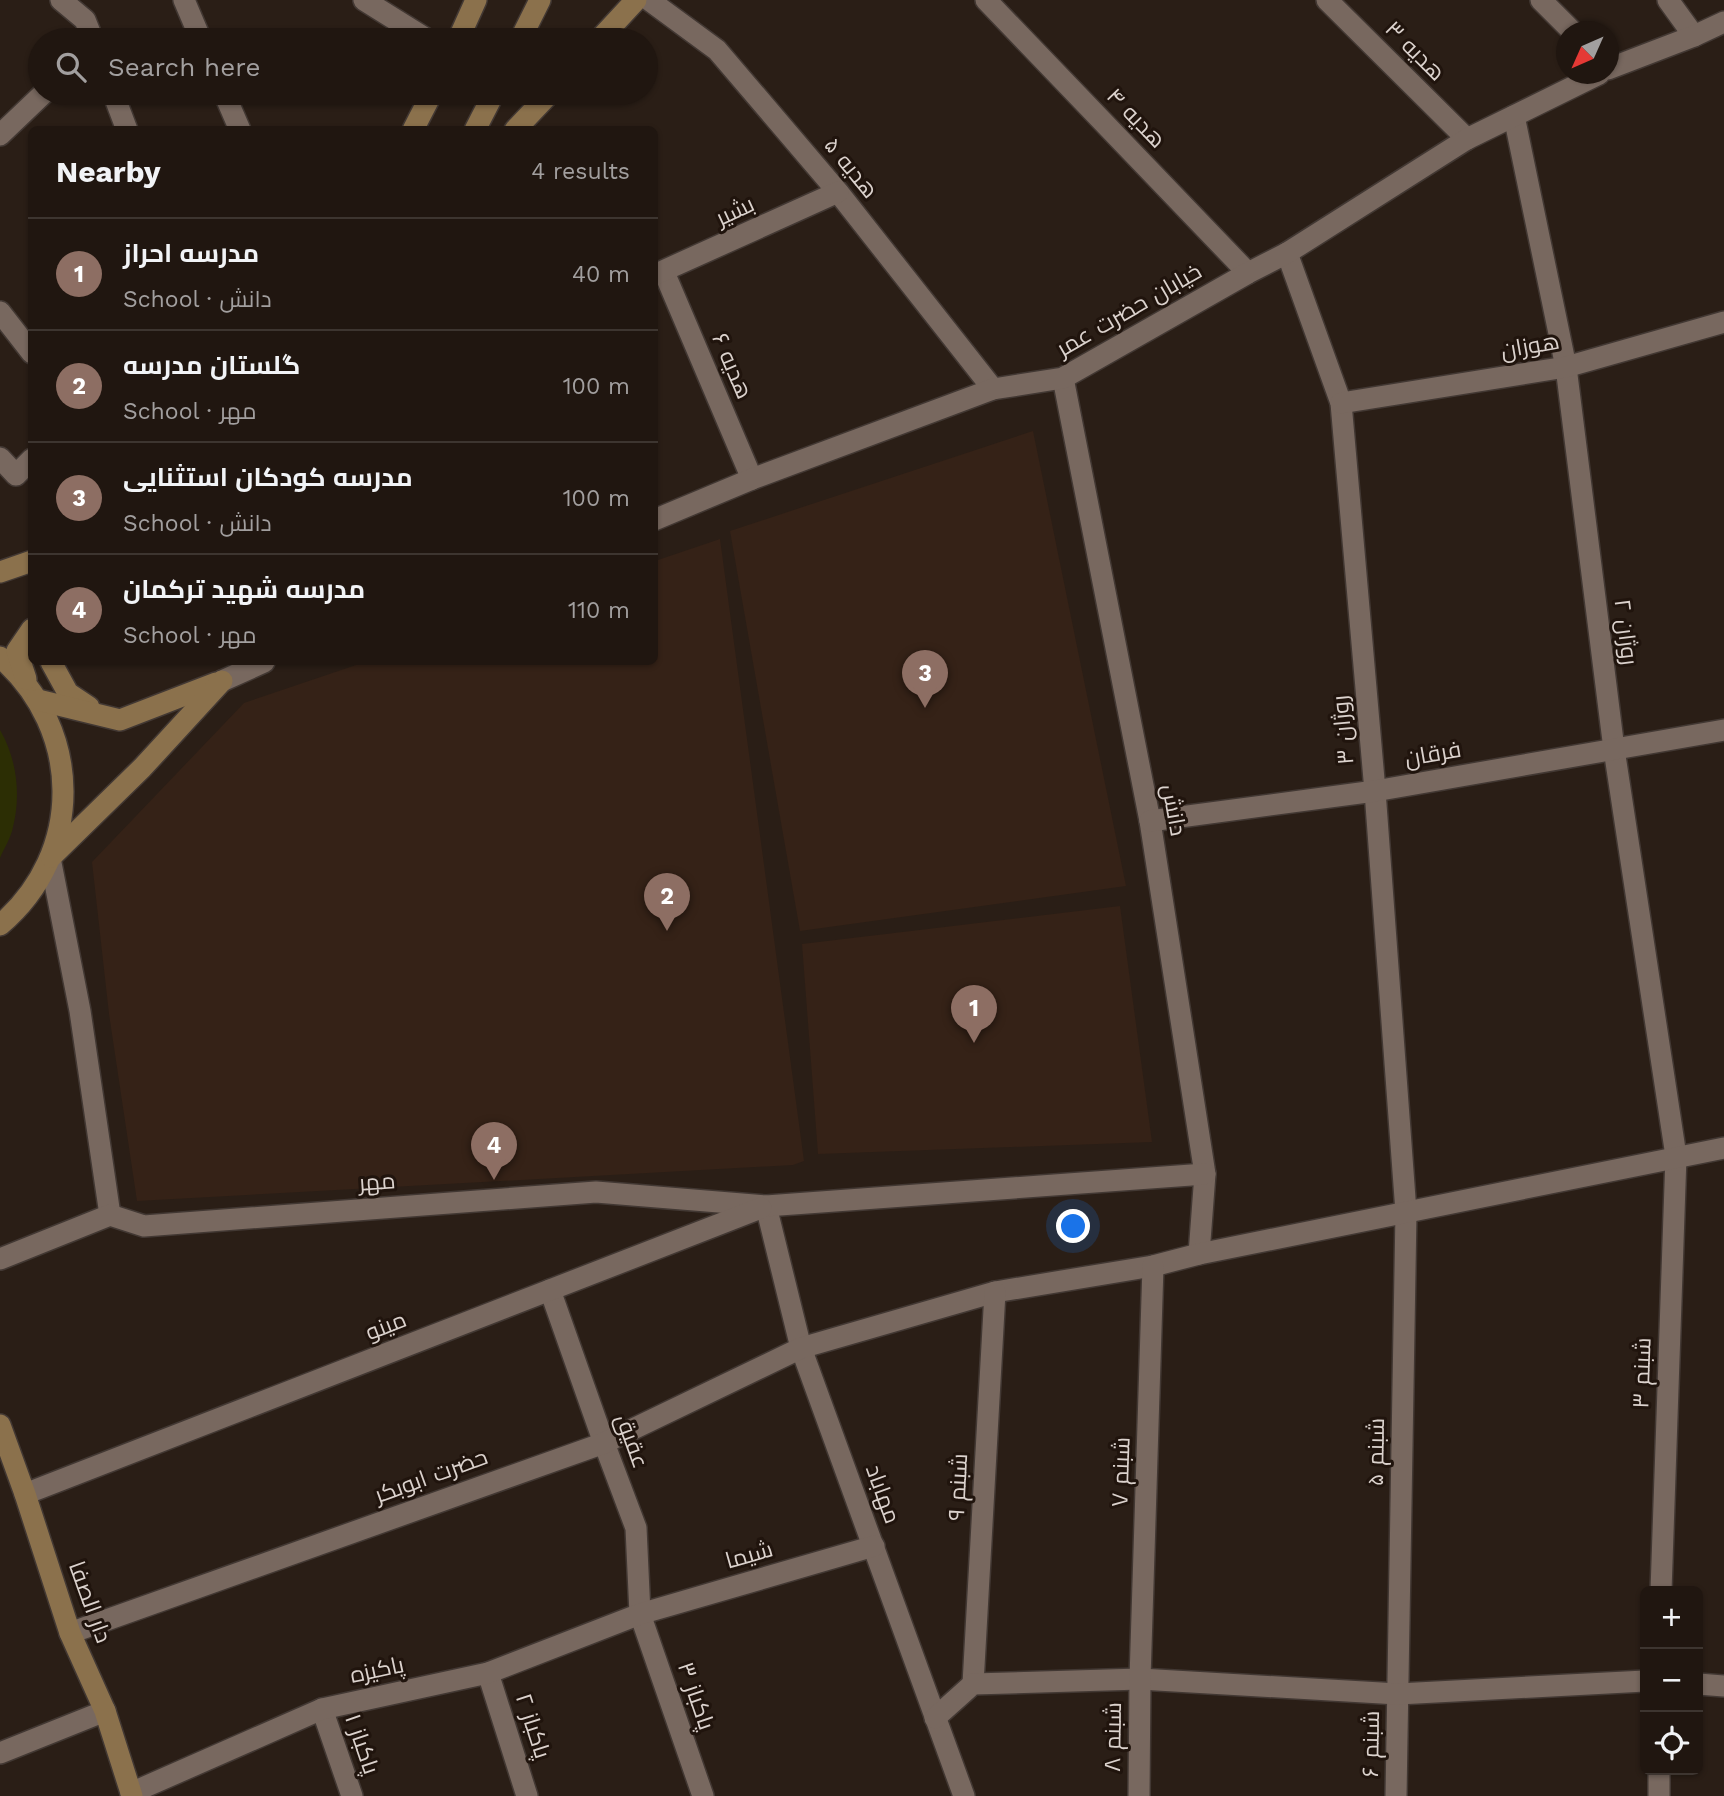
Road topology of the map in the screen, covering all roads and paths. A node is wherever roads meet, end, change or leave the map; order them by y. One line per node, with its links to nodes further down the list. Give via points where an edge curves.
1 (61, 0): 14 (street)
2 (184, 0): 15 (street)
3 (364, 0): 16 (street)
4 (476, 0): 17 (main road)
5 (540, 0): 18 (main road)
6 (636, 0): 19 (main road)
7 (649, 0): 37 (street, هدیه ۵, via 718,50)
8 (986, 0): 39 (street, هدیه ۴)
9 (1326, 0): 36 (street, هدیه ۳)
10 (1541, 0): 12 (street)
11 (1668, 0): 20 (street)
12 (1562, 21)
13 (1724, 22): 20 (street, خیابان حضرت عمر)
14 (88, 28)
15 (196, 28)
16 (409, 28)
17 (463, 28)
18 (526, 28)
19 (610, 28)
20 (1694, 36): 21 (street, خیابان حضرت عمر)
21 (1619, 64)
22 (1577, 84): 29 (street, خیابان حضرت عمر)
23 (31, 105): 35 (street)
24 (118, 105): 30 (street)
25 (229, 105): 31 (street)
26 (426, 105): 32 (main road)
27 (488, 105): 33 (main road)
28 (539, 105): 34 (main road)
29 (1514, 116): 36 (street, خیابان حضرت عمر); 44 (street, روژان ۲)
30 (125, 126)
31 (238, 126)
32 (415, 126)
33 (477, 126)
34 (519, 126)
35 (0, 135)
36 (1467, 139): 38 (street, خیابان حضرت عمر)
37 (838, 192): 40 (street, بشیر); 46 (street, هدیه ۵)
38 (1287, 253): 39 (street, خیابان حضرت عمر); 47 (street, روژان ۳)
39 (1248, 273): 45 (street, خیابان حضرت عمر)
40 (659, 274): 50 (street, هدیه ۶)
41 (0, 312): 43 (street)
42 (1724, 322): 44 (street, هوزان)
43 (28, 348)
44 (1566, 368): 47 (street, هوزان); 62 (street, روژان ۲)
45 (1063, 378): 46 (street, خیابان حضرت عمر); 64 (street, دانش)
46 (993, 389): 50 (street, خیابان حضرت عمر)
47 (1341, 403): 63 (street, روژان ۳)
48 (0, 458): 49 (street, via 16,475)
49 (28, 463)
50 (752, 479): 51 (street, خیابان حضرت عمر)
51 (658, 518)
52 (28, 562): 53 (main road)
53 (0, 572)
54 (28, 634): 59 (main road, via 17,651)
55 (0, 657): 59 (main road)
56 (53, 665): 60 (main road, via 68,693 91,709)
57 (257, 665): 58 (street)
58 (222, 681): 60 (main road); 65 (main road)
59 (32, 693): 60 (main road); 65 (main road, via 54,734 63,772 63,810)
60 (120, 720)
61 (1724, 730): 62 (street, فرقان)
62 (1614, 748): 63 (street, فرقان); 68 (street, روژان ۲)
63 (1375, 791): 64 (street, فرقان); 71 (street, روژان ۳)
64 (1150, 821): 69 (street, دانش)
65 (50, 858): 66 (main road, via 39,882); 72 (street, via 80,1011)
66 (0, 925)
67 (1724, 1148): 68 (street, حضرت ابوبکر)
68 (1676, 1156): 71 (street, حضرت ابوبکر); 83 (street, شبنم ۳)
69 (1205, 1174): 70 (street); 73 (street, دانش)
70 (766, 1206): 72 (street, مهر, via 596,1192 144,1226); 76 (street, مینو); 78 (street, مهاباد)
71 (1406, 1212): 73 (street, حضرت ابوبکر); 92 (street, شبنم ۵)
72 (110, 1215): 74 (street)
73 (1199, 1254): 75 (street, حضرت ابوبکر)
74 (0, 1259)
75 (1153, 1266): 77 (street, حضرت ابوبکر); 87 (street, شبنم ۷)
76 (550, 1290): 80 (street, عقیق); 81 (street, مینو)
77 (995, 1292): 78 (street, حضرت ابوبکر); 89 (street, شبنم ۹)
78 (802, 1348): 80 (street, حضرت ابوبکر); 82 (street, مهاباد)
79 (0, 1425): 81 (main road, دار الصفا)
80 (604, 1443): 84 (street, عقیق, via 636,1528); 85 (street, حضرت ابوبکر)
81 (25, 1494): 85 (main road, دار الصفا)
82 (874, 1546): 84 (street, شیما); 95 (street, مهاباد)
83 (1661, 1586)
84 (640, 1614): 86 (street, پاکیزه); 101 (street, پاکباز ۳)
85 (70, 1633): 94 (main road, دار الصفا)
86 (488, 1673): 93 (street, پاکیزه); 100 (street, پاکباز ۲)
87 (1140, 1679): 89 (street); 92 (street); 103 (street, شبنم ۸)
88 (1640, 1681): 92 (street)
89 (973, 1684): 95 (street)
90 (1703, 1684): 91 (street)
91 (1724, 1686)
92 (1398, 1694): 104 (street, شبنم ۶)
93 (322, 1709): 98 (street, پاکیزه); 99 (street, پاکباز ۱)
94 (104, 1711): 96 (street); 98 (main road, دار الصفا)
95 (935, 1718): 102 (street, مهاباد)
96 (0, 1753)
97 (1658, 1775): 105 (street)
98 (132, 1795)
99 (352, 1796)
100 (527, 1796)
101 (702, 1796)
102 (964, 1796)
103 (1139, 1796)
104 (1396, 1796)
105 (1659, 1796)

